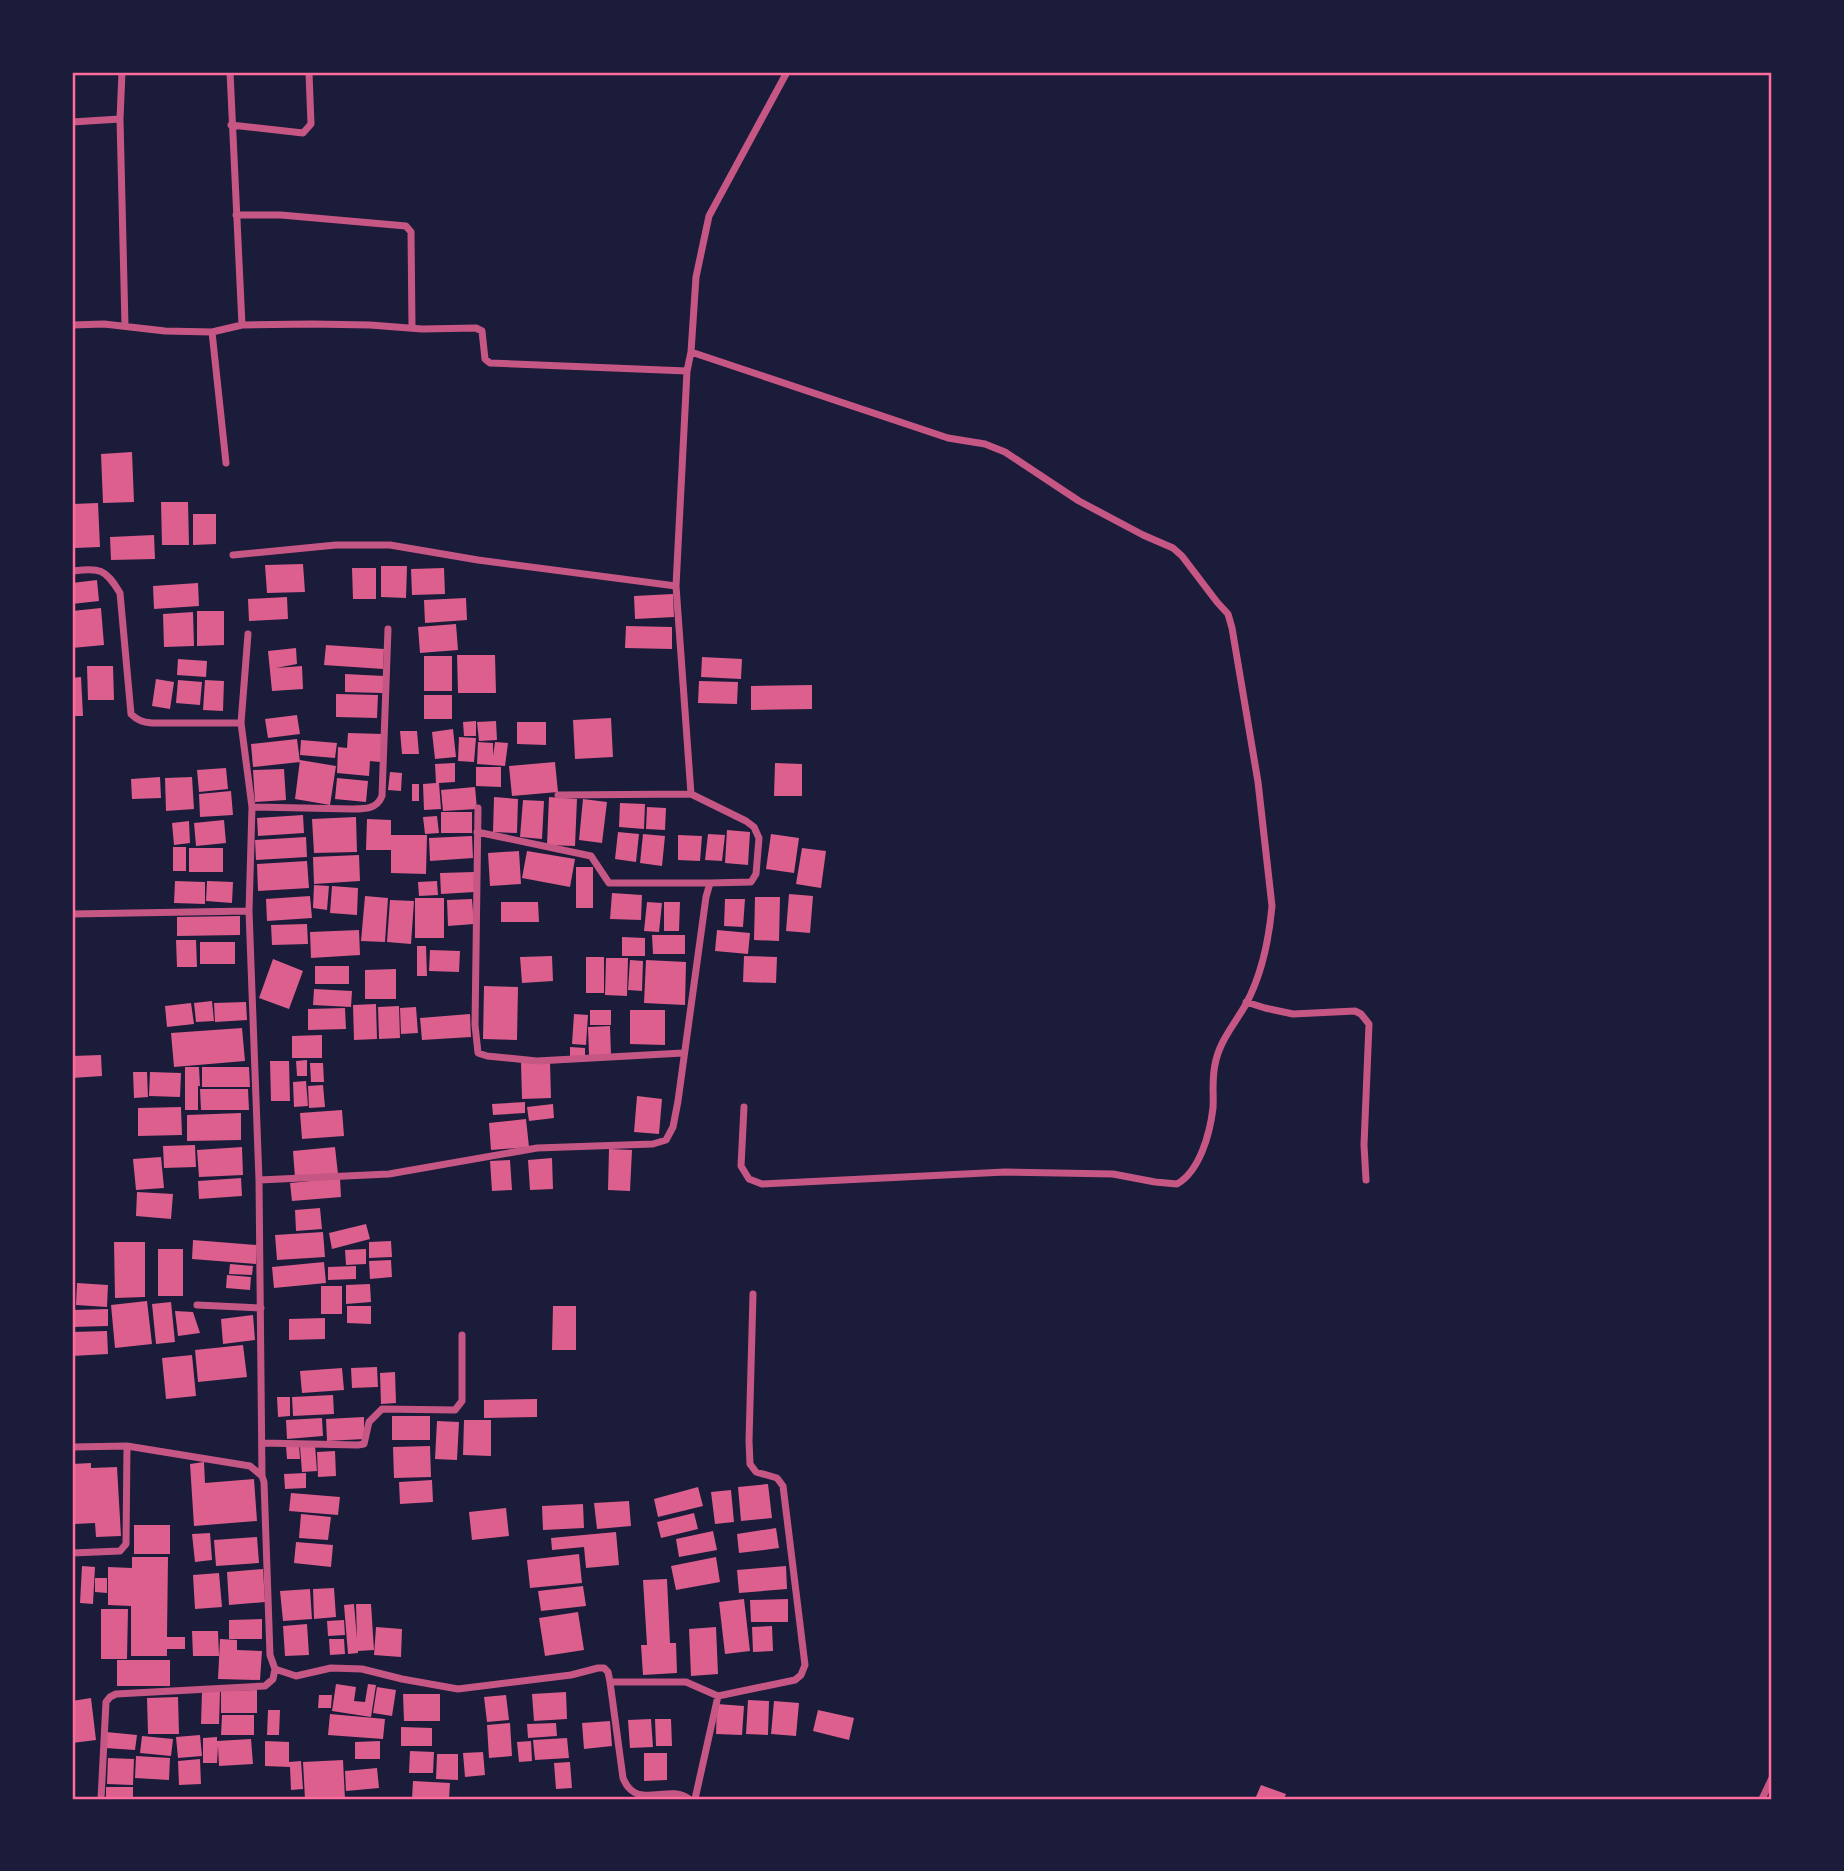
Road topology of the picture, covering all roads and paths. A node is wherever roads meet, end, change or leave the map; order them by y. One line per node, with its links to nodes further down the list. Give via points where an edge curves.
1 (121, 72): 5 (street)
2 (230, 72): 7 (street)
3 (787, 72): 14 (street, via 709,216 696,278)
4 (309, 73): 7 (street, via 311,124 303,133)
5 (120, 119): 6 (street); 11 (street)
6 (72, 122)
7 (231, 125): 8 (street)
8 (236, 215): 10 (street); 12 (street, via 406,226 411,232)
9 (72, 324): 11 (street)
10 (243, 325): 12 (street); 13 (street)
11 (125, 326): 13 (street)
12 (412, 327): 15 (street, via 479,329 485,361 490,363)
13 (212, 332): 16 (street)
14 (691, 352): 15 (street); 31 (street, via 948,438 1005,452 1079,501 1182,556 1228,614 1258,782 1272,906 1266,946)
15 (687, 371): 19 (street)
16 (226, 463)
17 (233, 555): 19 (street, via 390,545)
18 (72, 571): 22 (street, via 104,573 120,593 131,714 136,719)
19 (676, 586): 23 (street)
20 (388, 629): 25 (street, via 380,802 366,809)
21 (248, 634): 22 (street)
22 (241, 723): 25 (street)
23 (691, 794): 24 (street); 28 (street, via 746,821 760,838 751,882)
24 (558, 795)
25 (252, 807): 29 (street)
26 (478, 808): 27 (street)
27 (477, 832): 28 (street, via 591,856 609,883); 32 (street, via 478,1053 537,1061)
28 (710, 883): 32 (street)
29 (249, 911): 30 (street); 34 (street)
30 (72, 914)
31 (1246, 1002): 33 (street, via 1216,1057 1210,1125 1201,1152 1177,1184 1113,1174 1005,1171 762,1184 749,1179 741,1166); 35 (street, via 1293,1014 1355,1011 1366,1018)
32 (683, 1053): 34 (street, via 673,1127 666,1140 653,1144 537,1148 389,1174)
33 (744, 1107)
34 (259, 1180): 38 (street)
35 (1366, 1180)
36 (753, 1294): 47 (street, via 750,1464 783,1486 805,1665 795,1680)
37 (197, 1305): 38 (street)
38 (261, 1308): 40 (street)
39 (461, 1335): 40 (street, via 462,1401 456,1409 382,1409 369,1422 364,1444)
40 (262, 1443): 43 (street)
41 (127, 1446): 42 (street); 43 (street, via 250,1466); 44 (street, via 126,1544 120,1551)
42 (72, 1447)
43 (262, 1476): 45 (street, via 270,1655)
44 (72, 1553)
45 (275, 1669): 46 (street, via 296,1676 331,1668 362,1669 458,1689 604,1668); 49 (street, via 265,1686 110,1697)
46 (610, 1682): 47 (street, via 686,1682); 50 (street, via 623,1778 629,1789 639,1795 679,1794)
47 (718, 1696): 51 (street)
48 (1772, 1778): 52 (street)
49 (101, 1799)
50 (689, 1799)
51 (695, 1799)
52 (1762, 1799)

